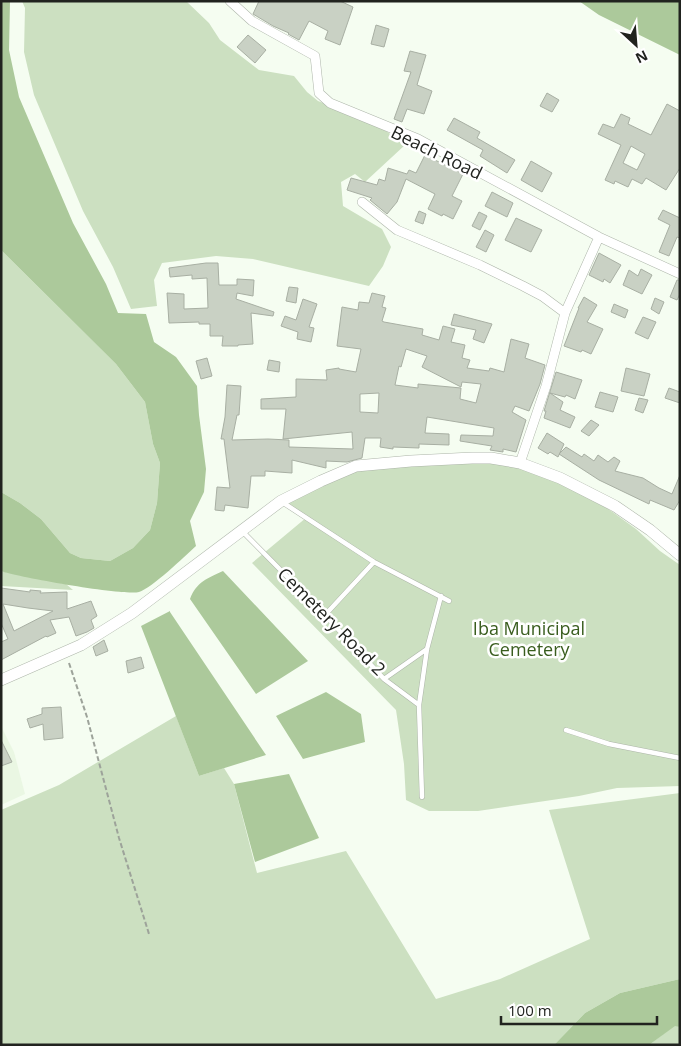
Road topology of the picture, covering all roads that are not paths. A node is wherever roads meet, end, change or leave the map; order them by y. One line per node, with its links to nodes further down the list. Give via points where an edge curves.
1 (230, 1): 3 (street, Beach Road, via 252,22 315,56 319,93 330,103 418,139)
2 (362, 202): 5 (street, via 397,230 523,286)
3 (599, 237): 4 (street, Beach Road); 5 (street)
4 (680, 274)
5 (565, 313): 6 (street, via 546,386)
6 (520, 464): 7 (street, via 472,458 356,466); 9 (street, via 560,478 615,506)
7 (281, 501): 8 (street); 10 (lane)
8 (242, 531): 13 (lane, Cemetery Road 2); 16 (street, via 132,613 66,653)
9 (680, 555)
10 (374, 562): 11 (lane); 13 (lane)
11 (441, 596): 12 (lane); 14 (lane)
12 (448, 600)
13 (325, 615): 15 (lane, Cemetery Road 2)
14 (427, 650): 15 (lane, Cemetery Road 2); 17 (lane)
15 (384, 679): 17 (lane)
16 (1, 680)
17 (419, 705): 20 (lane)
18 (566, 730): 19 (lane, via 609,744)
19 (680, 758)
20 (422, 797)

